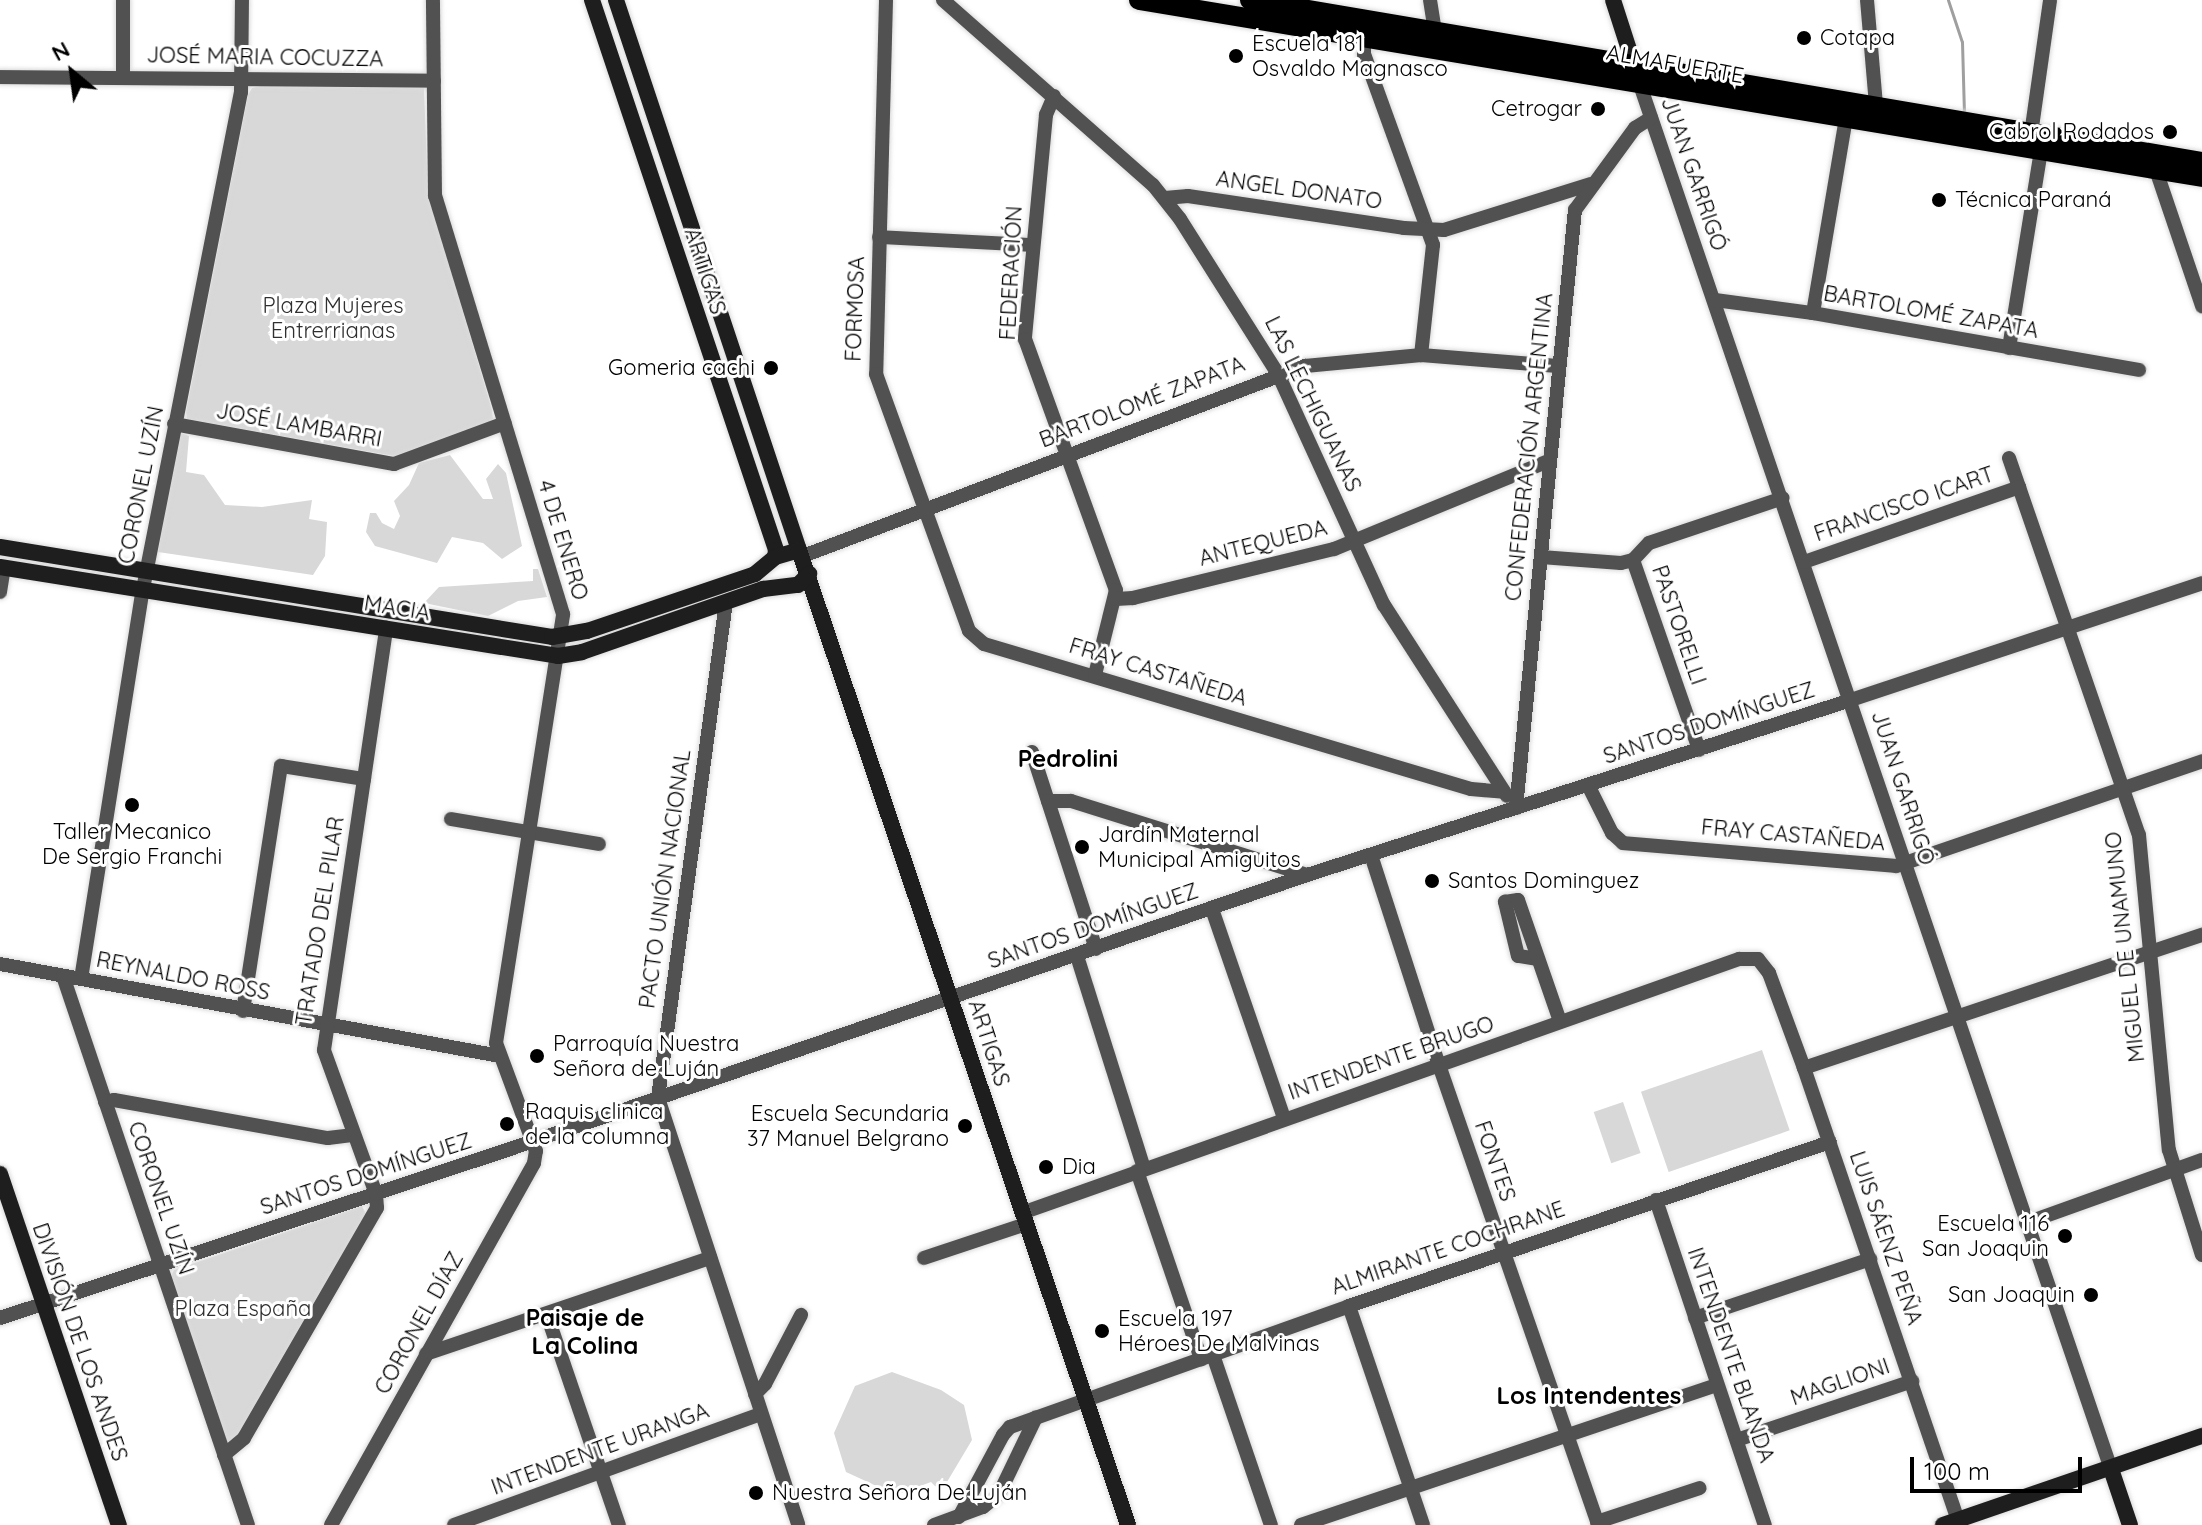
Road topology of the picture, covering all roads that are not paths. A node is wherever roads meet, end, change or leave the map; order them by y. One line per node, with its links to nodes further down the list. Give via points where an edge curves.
1 (123, 0): 17 (street)
2 (242, 0): 19 (street, CORONEL UZÍN)
3 (433, 0): 20 (street, 4 DE ENERO)
4 (592, 0): 54 (street, ARTIGAS, via 776,550)
5 (616, 0): 52 (street, ARTIGAS)
6 (886, 0): 32 (street, FORMOSA)
7 (943, 0): 21 (street, LAS LECHIGUANAS)
8 (1139, 0): 15 (main road, ALMAFUERTE)
9 (1250, 0): 14 (main road, ALMAFUERTE)
10 (1430, 0): 14 (street)
11 (1613, 0): 16 (street)
12 (1867, 0): 22 (street)
13 (2050, 0): 25 (street)
14 (1435, 32): 16 (main road, ALMAFUERTE)
15 (1364, 36): 16 (main road, ALMAFUERTE); 31 (street, via 1364,54)
16 (1636, 74): 22 (main road, ALMAFUERTE); 23 (main road, ALMAFUERTE); 24 (street, JUAN GARRIGÓ)
17 (123, 76): 18 (street, JOSÉ MARIA COCUZZA); 19 (street, JOSÉ MARIA COCUZZA)
18 (0, 77)
19 (242, 80): 20 (street, JOSÉ MARIA COCUZZA); 43 (street, CORONEL UZÍN)
20 (434, 81): 42 (street, 4 DE ENERO, via 435,196)
21 (1054, 96): 30 (street, LAS LECHIGUANAS); 33 (street, FEDERACIÓN, via 1046,115)
22 (1876, 106): 25 (main road, ALMAFUERTE)
23 (1846, 117): 25 (main road, ALMAFUERTE); 36 (street)
24 (1651, 118): 29 (street, CONFEDERACIÓN ARGENTINA, via 1635,128); 34 (street, JUAN GARRIGÓ)
25 (2036, 142): 26 (main road, ALMAFUERTE); 27 (main road, ALMAFUERTE); 37 (street)
26 (2202, 162)
27 (2156, 170): 28 (main road, ALMAFUERTE); 35 (street)
28 (2202, 177)
29 (1591, 184): 31 (street, ANGEL DONATO, via 1463,227); 39 (street, CONFEDERACIÓN ARGENTINA, via 1575,210)
30 (1165, 198): 31 (street, ANGEL DONATO, via 1188,196); 41 (street, LAS LECHIGUANAS)
31 (1427, 229): 38 (street, via 1434,254)
32 (879, 237): 33 (street); 49 (street, FORMOSA, via 876,374)
33 (1032, 245): 44 (street, FEDERACIÓN, via 1026,347)
34 (1715, 300): 36 (street, BARTOLOMÉ ZAPATA); 48 (street, JUAN GARRIGÓ)
35 (2202, 306)
36 (1813, 313): 37 (street, BARTOLOMÉ ZAPATA)
37 (2009, 348): 40 (street, BARTOLOMÉ ZAPATA)
38 (1421, 355): 39 (street, BARTOLOMÉ ZAPATA); 41 (street, BARTOLOMÉ ZAPATA, via 1315,364)
39 (1558, 366): 46 (street, CONFEDERACIÓN ARGENTINA)
40 (2139, 370)
41 (1278, 374): 44 (street, BARTOLOMÉ ZAPATA); 50 (street, LAS LECHIGUANAS)
42 (505, 423): 43 (street, JOSÉ LAMBARRI, via 394,464); 68 (street, 4 DE ENERO, via 563,614)
43 (174, 424): 58 (street, CORONEL UZÍN)
44 (1068, 454): 49 (street, BARTOLOMÉ ZAPATA); 64 (street, FEDERACIÓN, via 1114,580)
45 (2009, 458): 47 (street, MIGUEL DE UNAMUNO)
46 (1549, 461): 50 (street, ANTEQUEDA); 53 (street, CONFEDERACIÓN ARGENTINA)
47 (2019, 487): 56 (street, FRANCISCO ICART); 67 (street, MIGUEL DE UNAMUNO)
48 (1783, 498): 55 (street, via 1649,543); 56 (street, JUAN GARRIGÓ)
49 (923, 508): 52 (street, BARTOLOMÉ ZAPATA); 69 (street, FORMOSA, via 965,623)
50 (1355, 543): 64 (street, ANTEQUEDA); 79 (street, LAS LECHIGUANAS, via 1384,605)
51 (0, 547): 58 (street, MACIA)
52 (801, 553): 54 (street, MACIA); 59 (street, ARTIGAS)
53 (1541, 557): 55 (street); 81 (street, CONFEDERACIÓN ARGENTINA)
54 (772, 560): 62 (street, ARTIGAS); 68 (street, MACIA, via 755,574)
55 (1633, 560): 73 (street, PASTORELLI)
56 (1804, 562): 72 (street, JUAN GARRIGÓ)
57 (2, 567): 61 (street, MACIA); 63 (street)
58 (147, 572): 61 (street, CORONEL UZÍN); 68 (street, MACIA)
59 (809, 574): 62 (street, MACIA, via 798,585); 98 (street, ARTIGAS)
60 (2202, 583): 67 (street, SANTOS DOMÍNGUEZ)
61 (143, 589): 66 (street, MACIA); 97 (street, CORONEL UZÍN)
62 (778, 589): 65 (street, MACIA)
63 (0, 592)
64 (1116, 599): 71 (street, FEDERACIÓN)
65 (726, 602): 70 (street, MACIA); 106 (street, PACTO UNIÓN NACIONAL)
66 (386, 628): 70 (street, MACIA); 76 (street, TRATADO DEL PILAR)
67 (2069, 628): 72 (street, SANTOS DOMÍNGUEZ); 78 (street, MIGUEL DE UNAMUNO)
68 (562, 636): 70 (street, 4 DE ENERO)
69 (984, 644): 71 (street, FRAY CASTAÑEDA)
70 (558, 656): 83 (street, 4 DE ENERO)
71 (1095, 675): 79 (street, FRAY CASTAÑEDA, via 1471,789)
72 (1851, 700): 73 (street, SANTOS DOMÍNGUEZ); 86 (street, JUAN GARRIGÓ)
73 (1699, 750): 77 (street, SANTOS DOMÍNGUEZ)
74 (1032, 752): 80 (street)
75 (2202, 761): 78 (street, FRAY CASTAÑEDA)
76 (364, 779): 99 (street, via 281,766); 102 (street, TRATADO DEL PILAR)
77 (1588, 785): 81 (street, SANTOS DOMÍNGUEZ); 86 (street, FRAY CASTAÑEDA, via 1612,833 1623,843)
78 (2123, 789): 86 (street, FRAY CASTAÑEDA); 91 (street, MIGUEL DE UNAMUNO, via 2139,835)
79 (1504, 792): 81 (street, LAS LECHIGUANAS)
80 (1048, 801): 87 (street, via 1071,801); 90 (street)
81 (1516, 808): 85 (street, SANTOS DOMÍNGUEZ)
82 (451, 819): 83 (street)
83 (528, 831): 84 (street); 103 (street, 4 DE ENERO, via 496,1032)
84 (599, 844)
85 (1371, 855): 87 (street, SANTOS DOMÍNGUEZ); 104 (street, FONTES)
86 (1905, 864): 100 (street, JUAN GARRIGÓ)
87 (1307, 875): 88 (street, SANTOS DOMÍNGUEZ)
88 (1212, 909): 90 (street, SANTOS DOMÍNGUEZ); 108 (street)
89 (2202, 935): 91 (street)
90 (1096, 949): 92 (street, SANTOS DOMÍNGUEZ)
91 (2149, 953): 100 (street); 114 (street, MIGUEL DE UNAMUNO)
92 (1077, 956): 98 (street, SANTOS DOMÍNGUEZ); 113 (street)
93 (1538, 959): 101 (street)
94 (0, 964): 96 (street, REYNALDO ROSS)
95 (1769, 973): 101 (street, INTENDENTE BRUGO, via 1758,959 1739,959); 105 (street, LUIS SÁENZ PEÑA)
96 (63, 976): 97 (street, REYNALDO ROSS); 107 (street, CORONEL UZÍN)
97 (81, 979): 99 (street, REYNALDO ROSS)
98 (951, 997): 106 (street, SANTOS DOMÍNGUEZ); 118 (street, ARTIGAS)
99 (243, 1011): 102 (street, REYNALDO ROSS)
100 (1958, 1019): 105 (street); 119 (street, JUAN GARRIGÓ)
101 (1560, 1021): 104 (street, INTENDENTE BRUGO)
102 (326, 1026): 103 (street, REYNALDO ROSS); 109 (street, TRATADO DEL PILAR, via 326,1059)
103 (500, 1056): 110 (street, 4 DE ENERO)
104 (1439, 1065): 108 (street, INTENDENTE BRUGO); 120 (street, FONTES)
105 (1804, 1068): 111 (street, LUIS SÁENZ PEÑA)
106 (658, 1098): 110 (street, SANTOS DOMÍNGUEZ); 122 (street, PACTO UNIÓN NACIONAL)
107 (105, 1102): 109 (street, via 328,1138); 125 (street, CORONEL UZÍN)
108 (1284, 1118): 113 (street, INTENDENTE BRUGO)
109 (354, 1135): 116 (street, TRATADO DEL PILAR)
110 (533, 1141): 116 (street, SANTOS DOMÍNGUEZ); 132 (street, CORONEL DÍAZ, via 534,1163)
111 (1830, 1142): 117 (street, ALMIRANTE COCHRANE); 124 (street, LUIS SÁENZ PEÑA)
112 (2202, 1160): 114 (street)
113 (1140, 1170): 118 (street, INTENDENTE BRUGO); 133 (street)
114 (2174, 1170): 119 (street); 121 (street, MIGUEL DE UNAMUNO)
115 (0, 1174): 126 (street, DIVISIÓN DE LOS ANDES)
116 (376, 1194): 125 (street, SANTOS DOMÍNGUEZ); 143 (street, via 374,1216 244,1438)
117 (1656, 1200): 120 (street, ALMIRANTE COCHRANE); 131 (street, INTENDENTE BLANDA)
118 (1024, 1219): 123 (street, INTENDENTE BRUGO); 137 (street, ARTIGAS)
119 (2026, 1223): 144 (street, JUAN GARRIGÓ)
120 (1504, 1252): 127 (street, ALMIRANTE COCHRANE); 141 (street, FONTES)
121 (2202, 1255)
122 (710, 1258): 128 (street); 136 (street, PACTO UNIÓN NACIONAL)
123 (924, 1258)
124 (1870, 1259): 131 (street); 134 (street, LUIS SÁENZ PEÑA)
125 (160, 1266): 126 (street, SANTOS DOMÍNGUEZ); 143 (street, CORONEL UZÍN)
126 (44, 1304): 130 (street, SANTOS DOMÍNGUEZ); 151 (street, DIVISIÓN DE LOS ANDES)
127 (1349, 1306): 133 (street, ALMIRANTE COCHRANE); 147 (street)
128 (547, 1315): 132 (street); 145 (street)
129 (801, 1315): 136 (street)
130 (0, 1318)
131 (1695, 1318): 135 (street, INTENDENTE BLANDA)
132 (426, 1354): 153 (street, CORONEL DÍAZ)
133 (1207, 1357): 137 (street, ALMIRANTE COCHRANE); 159 (street)
134 (1912, 1381): 142 (street, MAGLIONI); 149 (street, LUIS SÁENZ PEÑA)
135 (1717, 1385): 141 (street); 142 (street, INTENDENTE BLANDA)
136 (755, 1394): 138 (street, PACTO UNIÓN NACIONAL)
137 (1086, 1399): 139 (street, ALMIRANTE COCHRANE); 158 (street, ARTIGAS)
138 (761, 1414): 145 (street, INTENDENTE URANGA); 156 (street, PACTO UNIÓN NACIONAL)
139 (1036, 1417): 148 (street, ALMIRANTE COCHRANE, via 1006,1430); 148 (street, via 999,1494)
140 (2202, 1436): 144 (street)
141 (1566, 1437): 147 (street); 150 (street, FONTES)
142 (1737, 1440): 162 (street, INTENDENTE BLANDA)
143 (224, 1455): 152 (street, CORONEL UZÍN)
144 (2111, 1469): 149 (street); 163 (street, JUAN GARRIGÓ)
145 (602, 1472): 154 (street, INTENDENTE URANGA); 155 (street)
146 (1700, 1488): 150 (street)
147 (1412, 1490): 160 (street); 161 (street)
148 (959, 1517): 157 (street)
149 (1951, 1522)
150 (1597, 1524)
151 (119, 1525)
152 (248, 1525)
153 (331, 1525)
154 (454, 1525)
155 (619, 1525)
156 (798, 1525)
157 (934, 1525)
158 (1128, 1525)
159 (1271, 1525)
160 (1301, 1525)
161 (1423, 1525)
162 (1765, 1525)
163 (2130, 1525)

